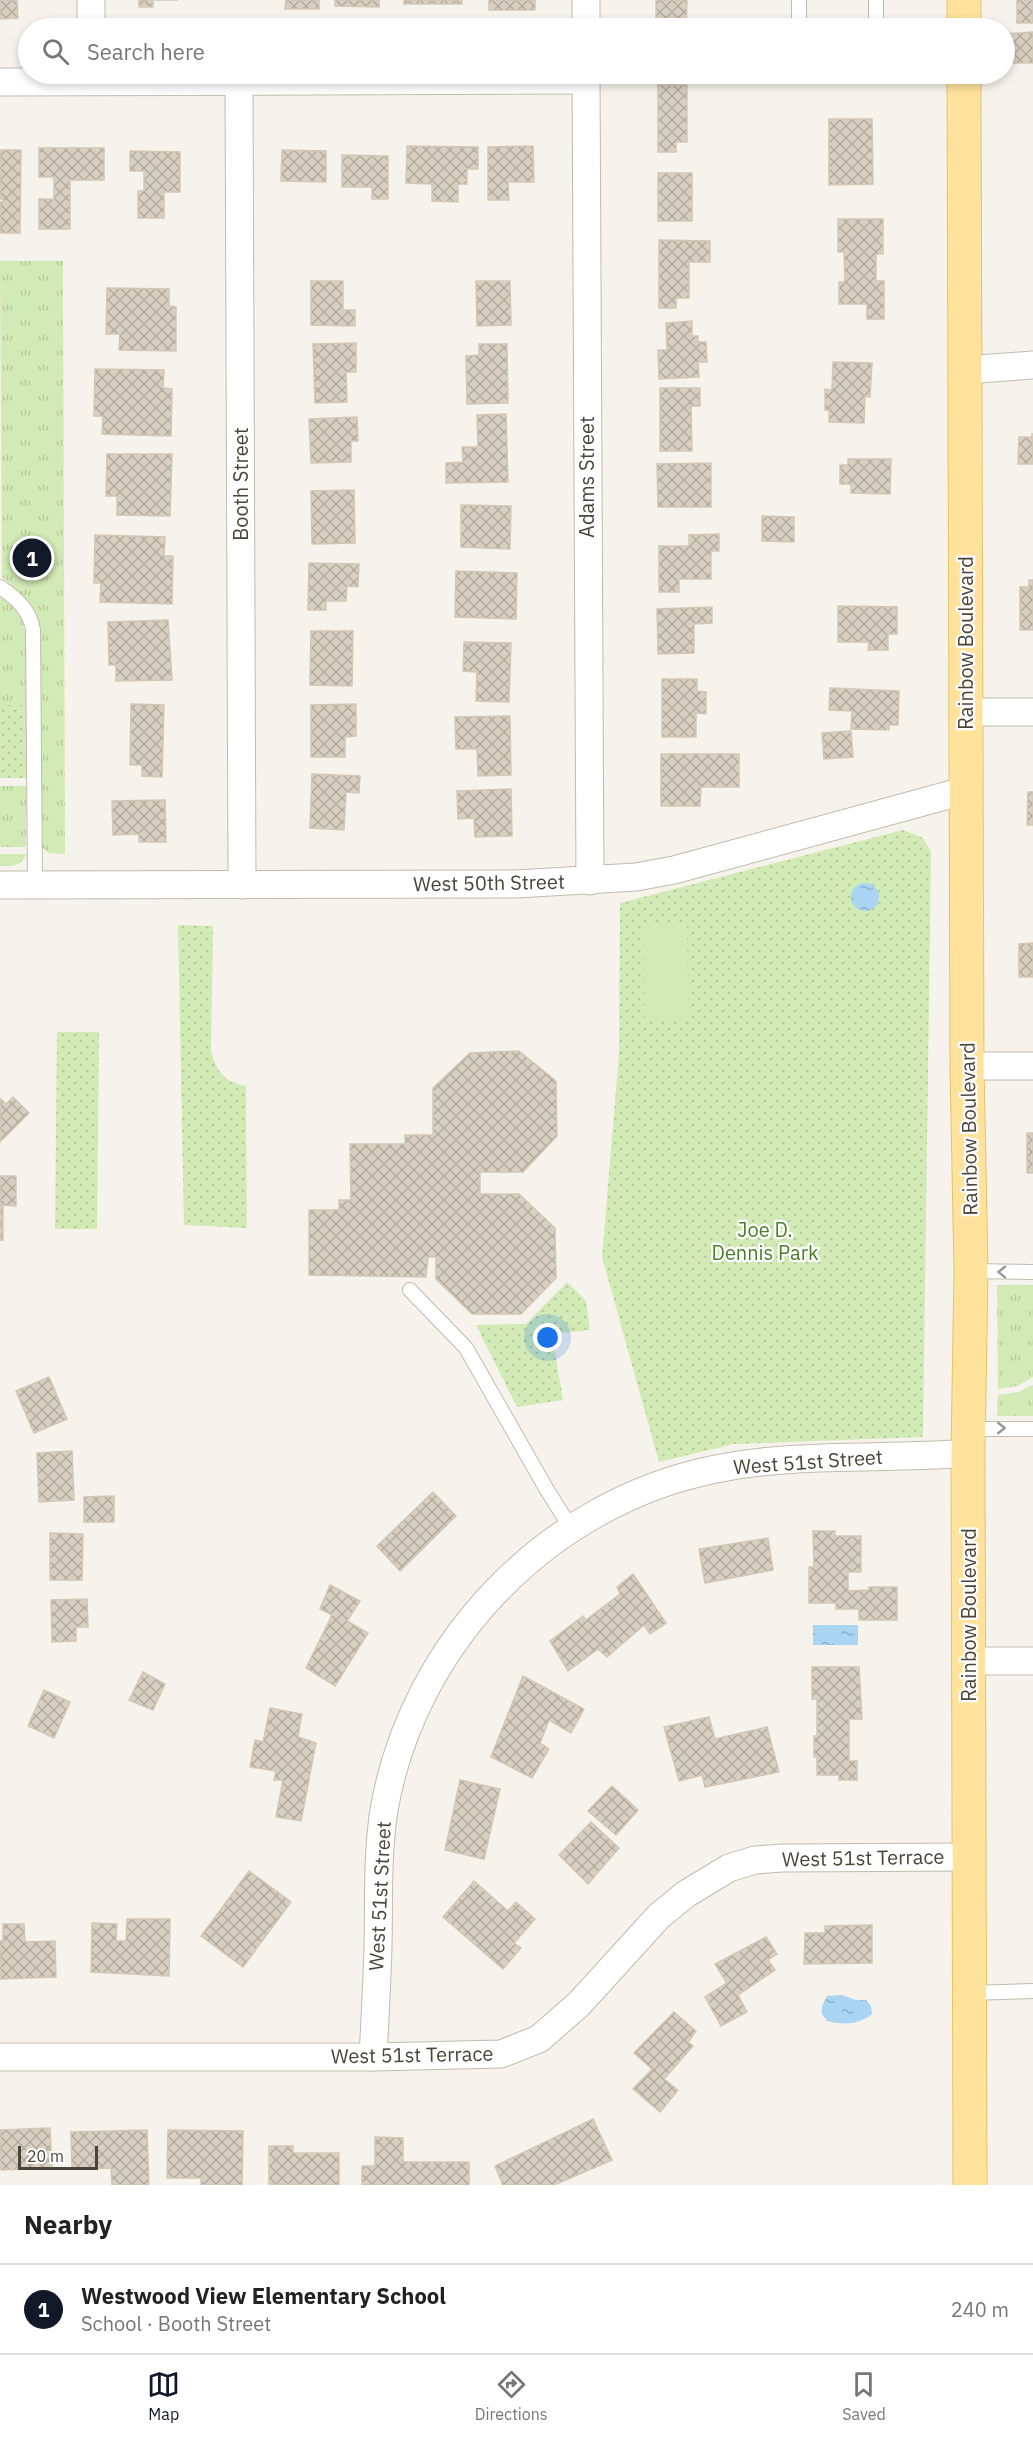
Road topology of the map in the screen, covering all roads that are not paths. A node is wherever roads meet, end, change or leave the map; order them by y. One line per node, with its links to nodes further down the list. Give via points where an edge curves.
1 (91, 0): 6 (street)
2 (586, 0): 7 (street)
3 (799, 0): 8 (lane)
4 (876, 0): 9 (lane)
5 (964, 0): 10 (main road)
6 (91, 18)
7 (586, 18)
8 (800, 18)
9 (876, 18)
10 (964, 18)
11 (18, 81): 12 (street)
12 (0, 82)
13 (239, 84): 25 (street, Booth Street)
14 (586, 84): 22 (street, Adams Street)
15 (964, 84): 17 (main road, Rainbow Boulevard)
16 (1033, 365): 17 (street)
17 (965, 370): 19 (main road, Rainbow Boulevard)
18 (0, 587): 24 (lane, via 22,605 33,630)
19 (966, 712): 20 (street); 21 (main road, Rainbow Boulevard)
20 (1033, 712)
21 (967, 790): 22 (street, West 50th Street, via 674,870); 26 (main road, Rainbow Boulevard)
22 (590, 881): 25 (street, West 50th Street)
23 (0, 885): 24 (street, West 50th Street)
24 (35, 885): 25 (street, West 50th Street)
25 (242, 885)
26 (967, 1066): 27 (street); 28 (main road, Rainbow Boulevard)
27 (1033, 1066)
28 (971, 1271): 29 (lane, one-way to 28); 32 (main road, Rainbow Boulevard)
29 (1033, 1272)
30 (410, 1290): 33 (lane, via 466,1348)
31 (1033, 1429): 32 (lane, one-way to 31)
32 (969, 1441): 33 (street, West 51st Street, via 715,1469 649,1488); 34 (main road, Rainbow Boulevard)
33 (571, 1528): 40 (street, West 51st Street, via 522,1564 467,1624 423,1694 407,1731 392,1779 380,1843)
34 (969, 1661): 35 (street); 36 (main road, Rainbow Boulevard)
35 (1033, 1661)
36 (969, 1857): 38 (main road, Rainbow Boulevard); 40 (street, West 51st Terrace, via 782,1858 755,1860 729,1868 659,1916 579,2004 539,2039 501,2054)
37 (1033, 1991): 38 (lane)
38 (970, 1993): 41 (main road, Rainbow Boulevard)
39 (0, 2057): 40 (street, West 51st Terrace)
40 (373, 2057)
41 (970, 2185)

